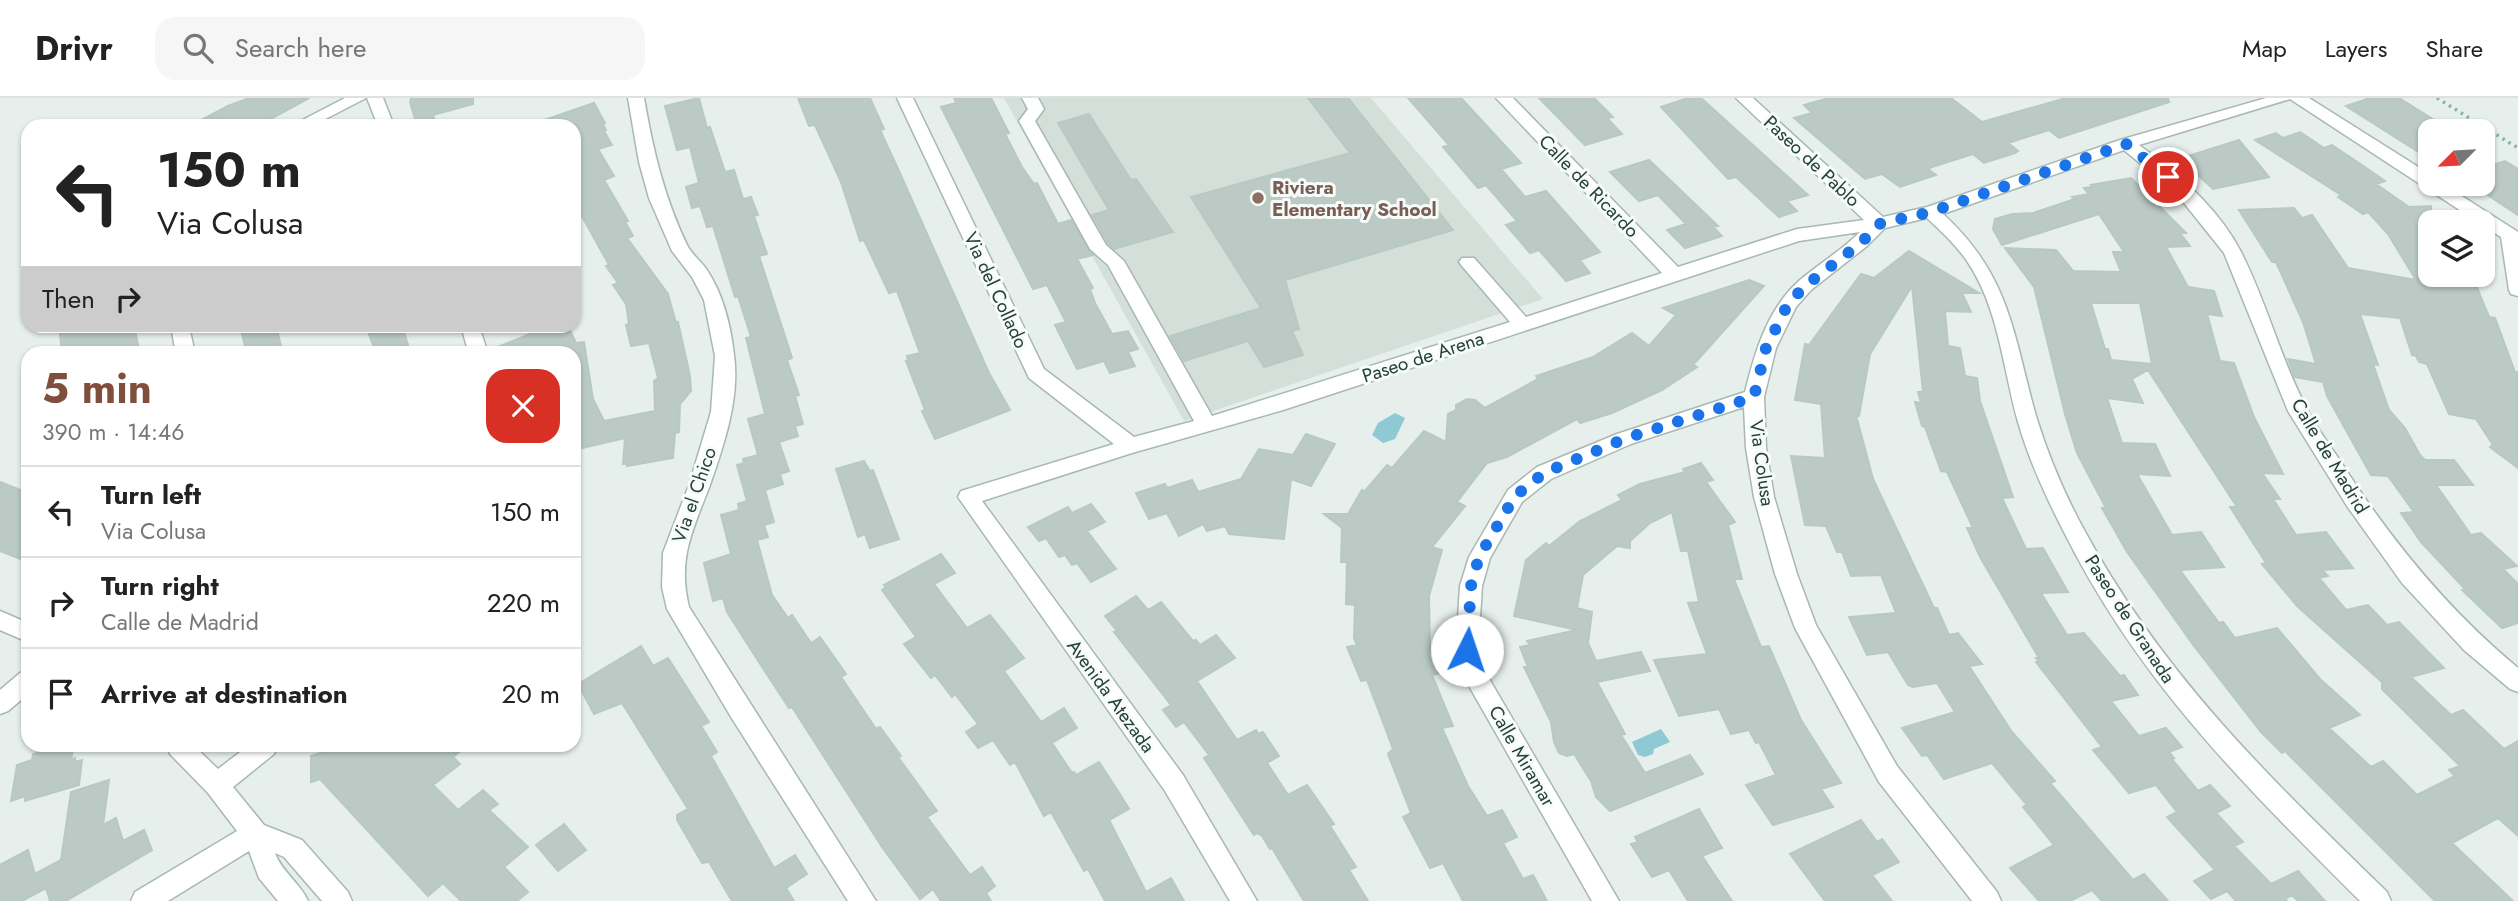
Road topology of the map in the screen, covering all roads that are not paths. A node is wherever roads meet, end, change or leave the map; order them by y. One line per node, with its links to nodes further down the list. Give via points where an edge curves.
1 (358, 98): 10 (street)
2 (375, 98): 11 (street)
3 (636, 98): 38 (street, Via el Chico, via 658,198 681,251 713,300 725,356 721,412 674,553 678,609)
4 (905, 98): 24 (street, Via del Collado, via 1036,373)
5 (1030, 98): 23 (street, via 1036,109 1027,121 1099,249 1115,261)
6 (1504, 98): 19 (street, Calle de Ricardo)
7 (1744, 98): 16 (street, Paseo de Pablo)
8 (2283, 98): 12 (street)
9 (2298, 98): 13 (street)
10 (314, 119)
11 (383, 119)
12 (2126, 144): 15 (street); 28 (street, Calle de Madrid, via 2182,189 2232,252 2298,411 2410,577 2472,643)
13 (2418, 176)
14 (2450, 196): 17 (street)
15 (1931, 212): 16 (street); 42 (street, Paseo de Granada, via 1980,267 2010,346 2023,406 2054,492 2103,584 2176,689 2234,757)
16 (1879, 224): 19 (street, Paseo de Arena, via 1797,235); 22 (street, Via Colusa, via 1788,304 1766,348)
17 (2514, 237): 20 (street)
18 (1468, 262): 21 (street)
19 (1674, 274): 21 (street, Paseo de Arena)
20 (2518, 290)
21 (1522, 324): 23 (street, Paseo de Arena)
22 (1754, 397): 40 (street, Calle Miramar, via 1624,439 1544,473 1515,496 1479,557 1471,586 1467,650 1480,686); 41 (street, Via Colusa, via 1764,497 1806,628 1888,774)
23 (1207, 425): 24 (street, Paseo de Arena)
24 (1131, 446): 25 (street, Paseo de Arena)
25 (968, 497): 39 (street, Avenida Atezada, via 1174,783)
26 (0, 620): 27 (street)
27 (21, 630)
28 (2518, 682)
29 (21, 686): 30 (street)
30 (0, 704)
31 (185, 752): 33 (street)
32 (258, 752): 33 (street)
33 (217, 785): 34 (street)
34 (255, 834): 35 (street); 36 (street, via 268,869); 37 (street, via 293,848)
35 (144, 901)
36 (295, 901)
37 (339, 901)
38 (863, 901)
39 (1244, 901)
40 (1606, 901)
41 (1987, 901)
42 (2378, 901)

